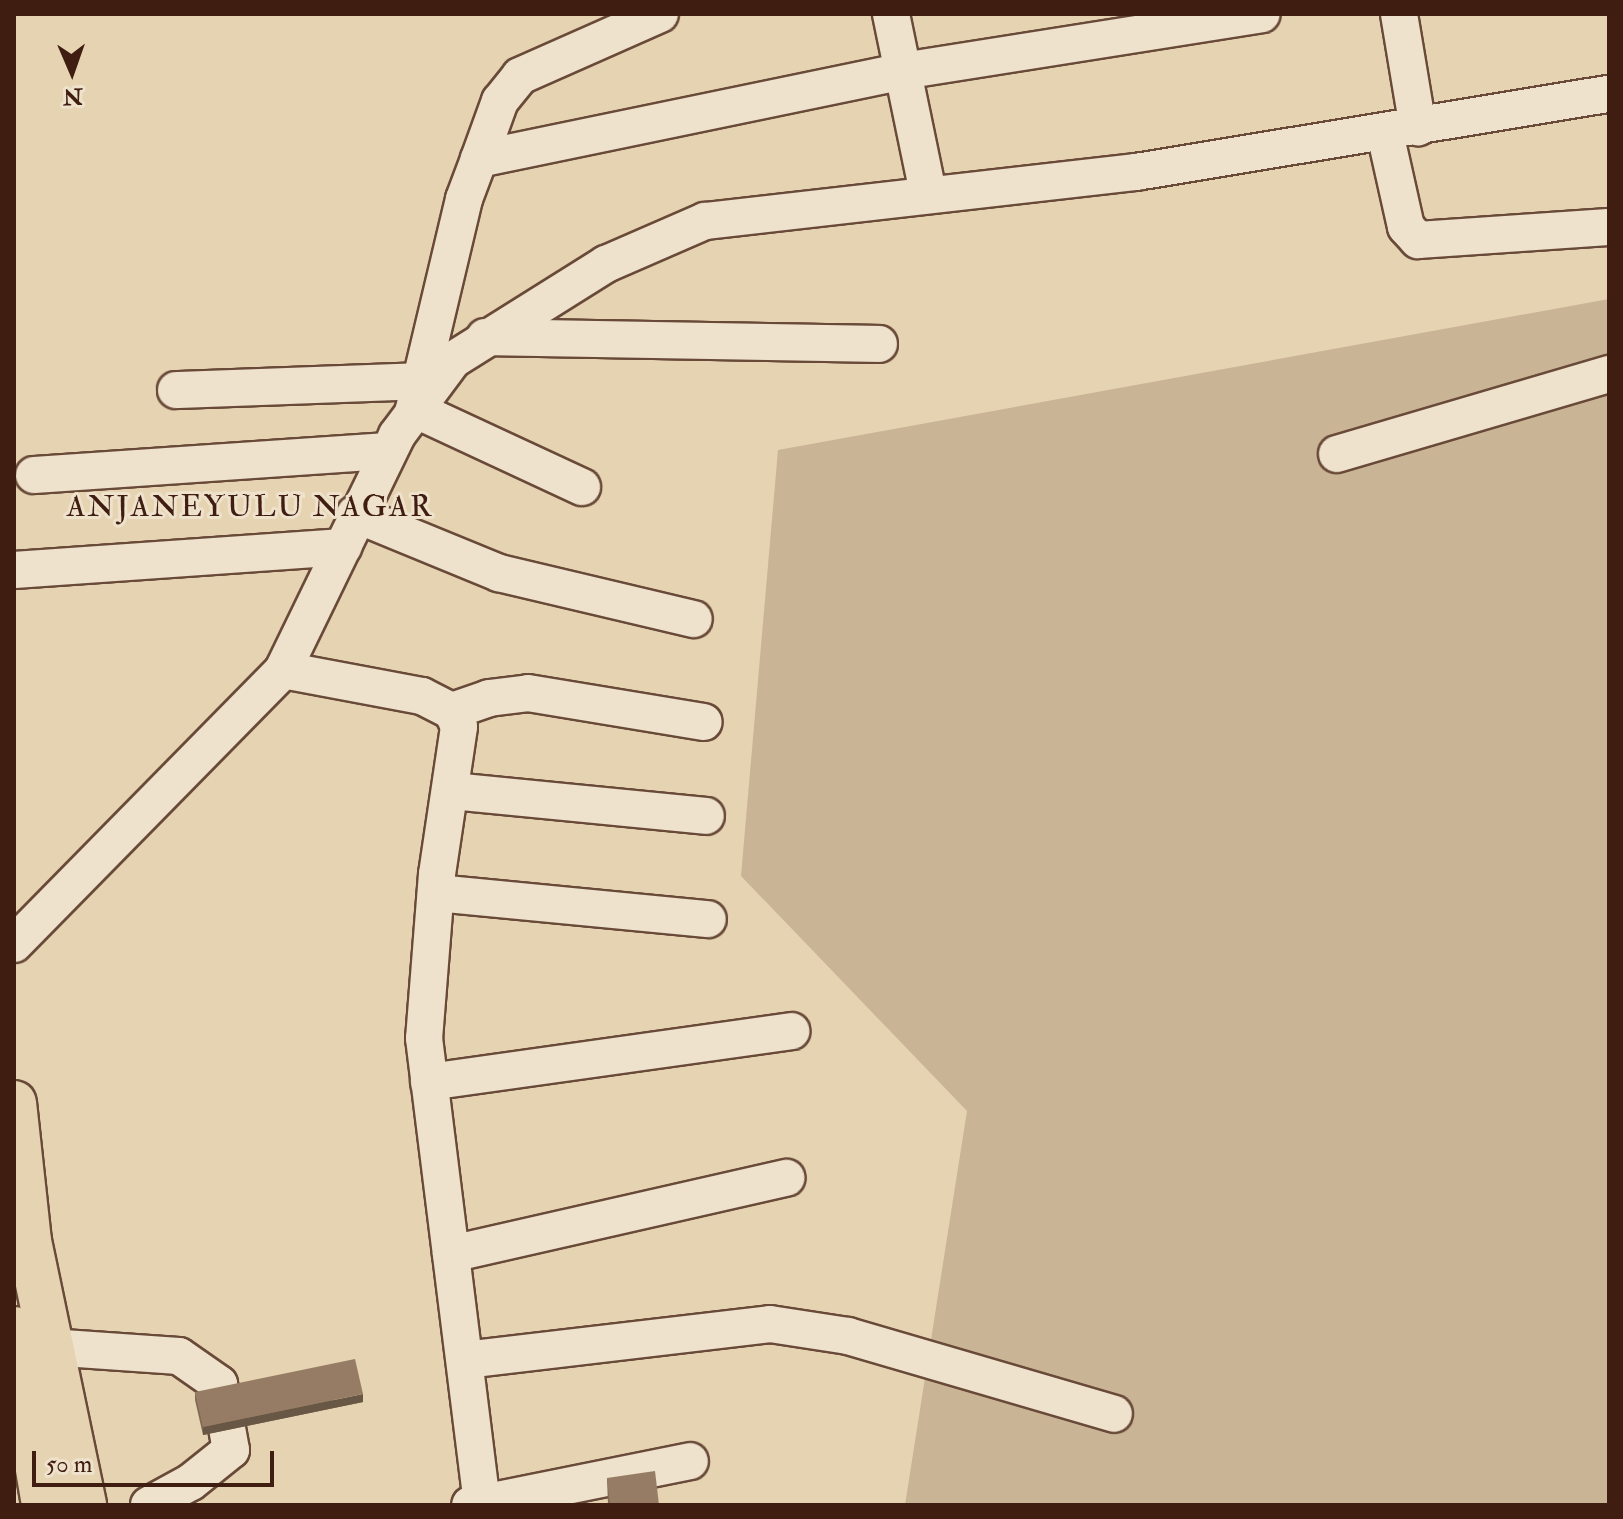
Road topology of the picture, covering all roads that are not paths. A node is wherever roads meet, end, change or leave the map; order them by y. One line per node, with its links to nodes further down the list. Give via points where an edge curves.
1 (660, 14): 8 (street, via 520,76 500,101)
2 (891, 14): 5 (street)
3 (1261, 14): 5 (street)
4 (1399, 14): 7 (street)
5 (903, 71): 8 (street); 9 (street)
6 (1609, 94): 7 (street)
7 (1401, 130): 9 (street, via 1136,172); 10 (street, via 1406,227 1418,240)
8 (479, 159): 15 (street)
9 (928, 193): 11 (street, via 705,221 606,264)
10 (1609, 227)
11 (483, 337): 12 (street); 15 (street)
12 (879, 344)
13 (1609, 374): 17 (street)
14 (176, 390): 15 (street)
15 (417, 395): 16 (street); 19 (street)
16 (388, 451): 18 (street); 20 (street)
17 (1337, 454)
18 (34, 475)
19 (582, 487)
20 (349, 530): 21 (street); 22 (street, via 499,573); 23 (street)
21 (14, 570)
22 (694, 619)
23 (283, 670): 24 (street, via 422,696); 30 (street)
24 (452, 711): 25 (street, via 489,698 528,693); 26 (street, via 460,745)
25 (704, 722)
26 (452, 791): 27 (street); 28 (street)
27 (706, 816)
28 (436, 893): 29 (street); 32 (street, via 424,1038)
29 (708, 919)
30 (14, 944)
31 (791, 1031): 32 (street)
32 (429, 1082): 35 (street)
33 (14, 1103): 36 (main road, via 29,1241)
34 (786, 1178): 35 (street)
35 (451, 1254): 37 (street)
36 (32, 1338): 41 (main road); 42 (main road); 43 (street, via 179,1356 219,1384 231,1450 191,1482)
37 (465, 1360): 38 (street, via 770,1324 848,1336); 40 (street)
38 (1114, 1414)
39 (690, 1461): 40 (street)
40 (476, 1504)
41 (44, 1505)
42 (84, 1505)
43 (149, 1505)

